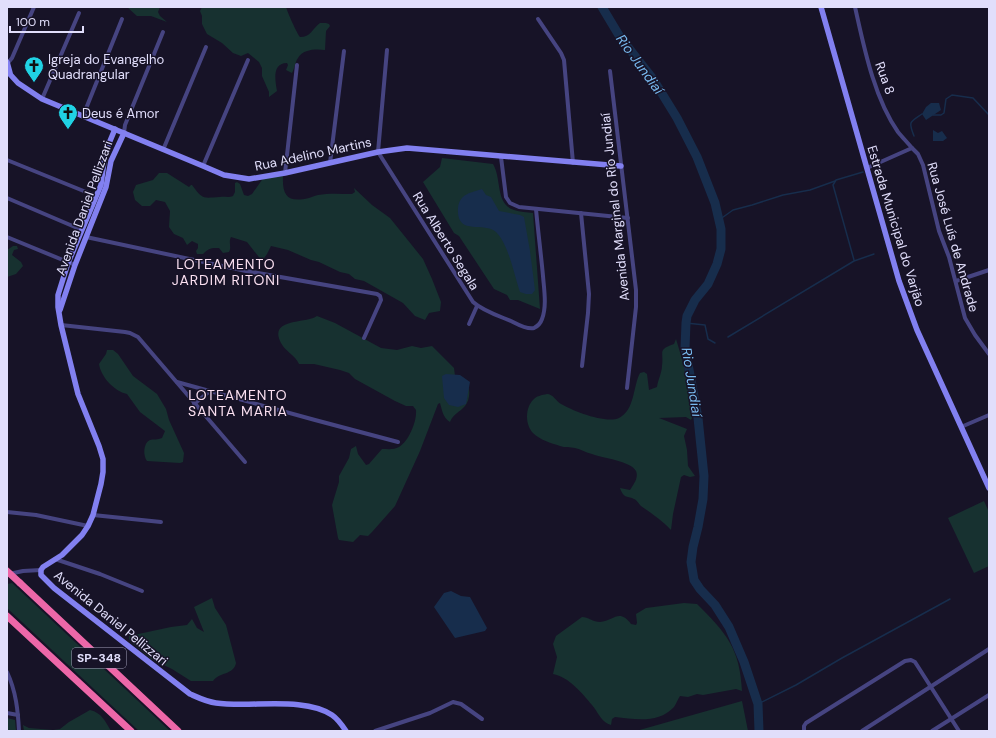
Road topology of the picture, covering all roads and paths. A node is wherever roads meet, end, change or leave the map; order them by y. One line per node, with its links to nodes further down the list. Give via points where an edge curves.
1 (34, 7): 12 (street, via 12,58)
2 (821, 7): 30 (street, Estrada Municipal do Varjão)
3 (855, 7): 21 (street, Rua 8, via 874,82 890,120)
4 (79, 13): 16 (street)
5 (122, 19): 17 (street)
6 (538, 19): 27 (street, via 564,60)
7 (163, 32): 18 (street)
8 (206, 47): 22 (street)
9 (387, 50): 23 (street)
10 (344, 51): 26 (street)
11 (248, 60): 28 (street)
12 (7, 63): 15 (street, Rua Adelino Martins)
13 (296, 65): 31 (street)
14 (610, 71): 29 (street, Avenida Marginal do Rio Jundiaí)
15 (9, 72): 16 (street, Rua Adelino Martins, via 18,83)
16 (42, 99): 17 (street, Rua Adelino Martins)
17 (83, 116): 19 (street, Rua Adelino Martins)
18 (125, 125): 19 (street); 20 (street)
19 (115, 129): 20 (street, Rua Adelino Martins); 32 (street, Avenida Daniel Pellizzari, via 105,153 102,179)
20 (124, 133): 22 (street, Rua Adelino Martins); 39 (street, Avenida Daniel Pellizzari, via 111,161 106,187)
21 (912, 148): 30 (street); 43 (street, Rua José Luís de Andrade, via 923,165 939,231)
22 (163, 150): 28 (street, Rua Adelino Martins)
23 (378, 152): 24 (street, Rua Adelino Martins, via 415,148); 26 (street, Rua Adelino Martins); 44 (street, Rua Alberto Segala, via 465,292)
24 (501, 157): 27 (street, Rua Adelino Martins); 34 (street, via 506,197 510,203)
25 (7, 160): 32 (street)
26 (330, 163): 31 (street, Rua Adelino Martins)
27 (574, 163): 29 (street, Rua Adelino Martins)
28 (203, 166): 31 (street, Rua Adelino Martins, via 224,175 250,179)
29 (621, 166): 36 (street, Avenida Marginal do Rio Jundiaí)
30 (867, 168): 56 (street, Estrada Municipal do Varjão, via 899,280 917,330)
31 (285, 173)
32 (96, 196): 37 (street, Avenida Daniel Pellizzari)
33 (7, 198): 37 (street)
34 (536, 209): 35 (street); 44 (street, Rua Alberto Segala, via 543,318 536,327 528,328)
35 (581, 213): 36 (street); 50 (street, via 589,294)
36 (628, 218): 52 (street, Avenida Marginal do Rio Jundiaí, via 636,296)
37 (82, 230): 40 (street, Avenida Daniel Pellizzari)
38 (7, 237): 40 (street)
39 (86, 237): 41 (street, Avenida Daniel Pellizzari); 48 (street, via 377,294 381,300)
40 (68, 262): 41 (street); 45 (street, Avenida Daniel Pellizzari, via 58,295)
41 (75, 265): 45 (street, Avenida Daniel Pellizzari)
42 (989, 270): 43 (street)
43 (956, 281): 49 (street, Rua José Luís de Andrade, via 965,318)
44 (477, 306): 46 (street)
45 (59, 314): 47 (street, Avenida Daniel Pellizzari)
46 (469, 324)
47 (61, 325): 51 (street, via 134,334); 61 (street, Avenida Daniel Pellizzari, via 78,394 102,459 103,472)
48 (364, 338)
49 (989, 354)
50 (582, 366)
51 (176, 382): 53 (street); 54 (street)
52 (627, 388)
53 (210, 391): 54 (street); 57 (street)
54 (194, 404): 58 (street)
55 (989, 415): 56 (street)
56 (962, 428): 59 (street, Estrada Municipal do Varjão)
57 (398, 442)
58 (244, 462)
59 (989, 488)
60 (7, 512): 63 (street)
61 (93, 515): 62 (street); 63 (street, Avenida Daniel Pellizzari)
62 (161, 522)
63 (88, 526): 64 (street, Avenida Daniel Pellizzari, via 69,548)
64 (55, 559): 65 (street, Avenida Daniel Pellizzari); 68 (street)
65 (41, 570): 67 (street); 81 (street, Avenida Daniel Pellizzari, via 41,575 54,588 190,694 216,703 286,704 324,710 337,718)
66 (7, 571): 80 (highway, SP-348, bridge)
67 (7, 575)
68 (142, 591)
69 (7, 616): 79 (highway, SP-348)
70 (989, 649): 72 (street)
71 (7, 672): 75 (street, via 13,687)
72 (931, 687): 77 (street); 83 (street, via 915,662 906,661 806,723); 84 (street)
73 (989, 696): 77 (street)
74 (7, 713): 75 (street)
75 (18, 715): 78 (street)
76 (482, 719): 82 (street, via 461,704 453,702 430,713)
77 (952, 719): 85 (street); 86 (street)
78 (19, 731)
79 (131, 731)
80 (178, 731)
81 (346, 731)
82 (375, 731)
83 (804, 731)
84 (862, 731)
85 (932, 731)
86 (959, 731)

